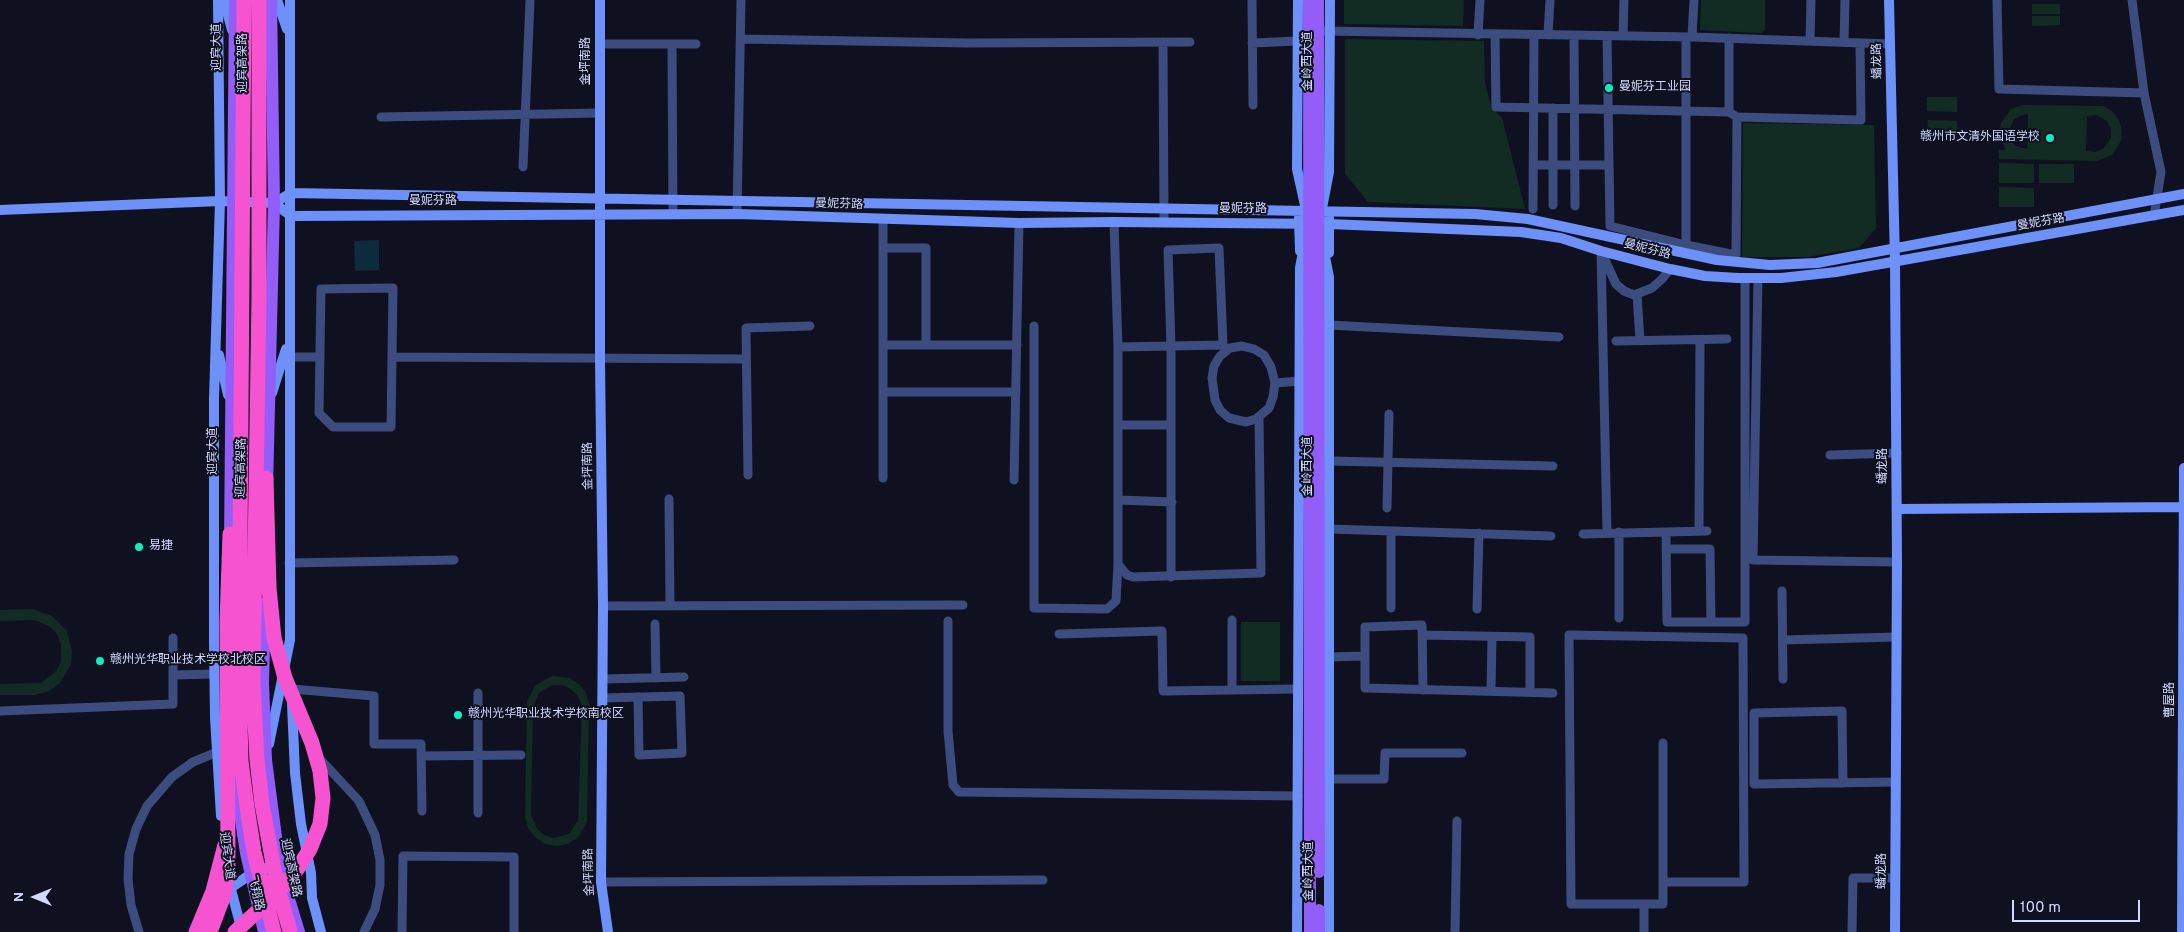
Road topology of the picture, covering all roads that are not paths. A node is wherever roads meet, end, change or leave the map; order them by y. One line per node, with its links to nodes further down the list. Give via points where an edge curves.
1 (218, 0): 70 (street, 迎宾大道)
2 (224, 0): 35 (street)
3 (235, 0): 35 (main road, 迎宾大道)
4 (244, 0): 101 (highway, 迎宾高架路, bridge)
5 (260, 0): 100 (highway, 迎宾高架路, bridge)
6 (271, 0): 74 (main road)
7 (277, 0): 36 (street)
8 (290, 0): 36 (street)
9 (600, 0): 46 (street, 金坪南路)
10 (741, 0): 38 (street)
11 (1252, 0): 44 (street)
12 (1298, 0): 39 (street)
13 (1309, 0): 85 (main road, 金岭西大道)
14 (1318, 0): 26 (main road, 金岭西大道)
15 (1330, 0): 26 (street)
16 (1480, 0): 27 (street)
17 (1550, 0): 30 (street)
18 (1624, 0): 33 (street)
19 (1694, 0): 34 (street)
20 (1811, 0): 40 (street)
21 (1845, 0): 43 (street)
22 (1889, 0): 49 (street, 蟠龙路)
23 (1997, 0): 50 (street, via 2000,89)
24 (2132, 0): 50 (street)
25 (530, 1): 58 (street)
26 (1324, 31): 27 (street); 85 (main road, 金岭西大道); 85 (street, via 1329,172)
27 (1478, 35): 28 (street)
28 (1495, 35): 29 (street); 52 (street, via 1496,107)
29 (1534, 35): 30 (street); 52 (street)
30 (1548, 35): 31 (street)
31 (1574, 36): 32 (street); 54 (street)
32 (1607, 36): 33 (street); 55 (street)
33 (1623, 36): 34 (street)
34 (1689, 37): 37 (street); 56 (street)
35 (234, 38): 72 (main road, 迎宾大道)
36 (290, 38): 66 (street)
37 (1729, 38): 40 (street); 59 (street)
38 (741, 39): 41 (street); 73 (street)
39 (1298, 41): 44 (street); 85 (street, via 1297,169)
40 (1810, 41): 43 (street)
41 (1163, 42): 42 (street); 78 (street)
42 (1190, 42)
43 (1844, 42): 45 (street)
44 (1252, 43): 51 (street)
45 (1860, 43): 49 (street); 59 (street, via 1861,120)
46 (600, 44): 47 (street); 57 (street, 金坪南路)
47 (672, 44): 48 (street); 71 (street)
48 (696, 44)
49 (1890, 44): 93 (street, 蟠龙路)
50 (2144, 93): 69 (street, via 2161,172)
51 (1253, 105)
52 (1534, 108): 53 (street); 61 (street)
53 (1553, 108): 54 (street); 62 (street)
54 (1573, 109): 55 (street); 63 (street)
55 (1608, 110): 56 (street); 64 (street)
56 (1686, 112): 59 (street); 91 (street)
57 (600, 113): 58 (street); 68 (street, 金坪南路)
58 (525, 114): 60 (street); 65 (street)
59 (1733, 115): 91 (street, via 1736,255)
60 (381, 117)
61 (1534, 165): 62 (street); 77 (street)
62 (1553, 165): 63 (street); 75 (street)
63 (1574, 165): 64 (street); 76 (street)
64 (1609, 165): 91 (street, via 1610,226)
65 (523, 167)
66 (290, 193): 68 (street, 曼妮芬路); 74 (street); 84 (street)
67 (2184, 194): 69 (street, 曼妮芬路)
68 (600, 198): 71 (street, 曼妮芬路); 81 (street, 金坪南路)
69 (2157, 199): 86 (street); 93 (street, 曼妮芬路)
70 (220, 200): 72 (street); 79 (street); 106 (street, 迎宾大道)
71 (673, 200): 73 (street, 曼妮芬路); 82 (street)
72 (234, 201): 74 (street); 128 (main road, 迎宾大道)
73 (737, 201): 78 (street, 曼妮芬路); 83 (street)
74 (274, 204): 84 (street); 127 (main road)
75 (1554, 206)
76 (1575, 206)
77 (1533, 208)
78 (1164, 209): 85 (street, 曼妮芬路); 89 (street)
79 (0, 210)
80 (2184, 210): 86 (street, 曼妮芬路)
81 (600, 214): 82 (street, 曼妮芬路); 84 (street, 曼妮芬路); 122 (street, 金坪南路)
82 (673, 214): 83 (street, 曼妮芬路)
83 (737, 214): 87 (street, 曼妮芬路)
84 (291, 216): 108 (street)
85 (1314, 216): 89 (street, 曼妮芬路); 93 (street, 曼妮芬路, via 1475,214 1528,219 1717,260 1770,265 1817,263); 94 (street, 曼妮芬路, via 1521,232 1561,238); 102 (street, via 1329,277); 123 (street, via 1300,268); 242 (main road, 金岭西大道); 243 (main road, 金岭西大道)
86 (2154, 216): 95 (street, 曼妮芬路)
87 (883, 219): 90 (street, 曼妮芬路); 92 (street)
88 (1114, 222): 89 (street, 曼妮芬路); 90 (street, 曼妮芬路); 115 (street)
89 (1164, 222)
90 (1019, 223): 114 (street)
91 (1686, 246)
92 (883, 248): 112 (street); 113 (street, via 926,248)
93 (1895, 248): 95 (street, 蟠龙路)
94 (1601, 251): 96 (street, 曼妮芬路); 99 (street, via 1616,284 1628,293); 153 (street)
95 (1896, 262): 98 (street, 曼妮芬路, via 1836,272); 133 (street, 蟠龙路)
96 (1670, 269): 97 (street, 曼妮芬路, via 1705,276); 99 (street, via 1658,284)
97 (1745, 278): 98 (street, 曼妮芬路); 171 (street, via 1745,622)
98 (1758, 278): 158 (street, via 1754,560)
99 (1637, 294): 111 (street)
100 (259, 298): 230 (highway, bridge, via 269,588 274,638 312,743 323,798 320,824 296,871); 234 (highway, 迎宾高架路, bridge, via 253,682 262,804 277,885)
101 (242, 300): 229 (highway, bridge, via 227,622 228,867 224,895); 233 (highway, 迎宾高架路, bridge, via 241,761 254,852)
102 (1329, 325): 105 (street); 135 (street)
103 (810, 326): 121 (street, via 746,328)
104 (1034, 326): 160 (street, via 1034,608 1106,609 1116,600)
105 (1559, 336)
106 (216, 337): 128 (street); 180 (street, 迎宾大道)
107 (1727, 339): 109 (street)
108 (289, 340): 118 (street); 127 (street)
109 (1700, 340): 111 (street); 151 (street, via 1703,531)
110 (1616, 341): 111 (street)
111 (1640, 341)
112 (883, 345): 113 (street); 125 (street)
113 (926, 345): 114 (street)
114 (1017, 345): 126 (street)
115 (1118, 347): 116 (street); 131 (street)
116 (1171, 347): 117 (street); 117 (street, via 1168,250 1219,248); 132 (street)
117 (1225, 348): 124 (street, via 1242,346 1260,351 1268,360); 130 (street, via 1212,372 1217,405 1224,415 1235,420 1246,422)
118 (289, 357): 119 (street); 159 (street)
119 (320, 357): 120 (street, via 319,413 333,427 391,427); 120 (street, via 321,289 393,288)
120 (393, 358): 122 (street)
121 (746, 359): 122 (street); 139 (street)
122 (600, 360): 165 (street, 金坪南路)
123 (1300, 381): 124 (street); 190 (street)
124 (1274, 382): 130 (street, via 1271,403)
125 (883, 392): 126 (street); 140 (street)
126 (1016, 392): 141 (street)
127 (269, 403): 207 (main road, via 263,683)
128 (231, 410): 208 (main road, 迎宾大道, via 230,682)
129 (1389, 414): 136 (street)
130 (1259, 417): 161 (street, via 1261,573)
131 (1118, 425): 132 (street); 143 (street)
132 (1170, 425): 144 (street)
133 (1897, 453): 134 (street); 147 (street, 蟠龙路)
134 (1830, 455)
135 (1329, 461): 136 (street); 148 (street)
136 (1388, 462): 137 (street); 146 (street)
137 (1553, 466)
138 (2184, 468): 145 (street, 曹屋路)
139 (748, 475)
140 (882, 478)
141 (1014, 480)
142 (669, 499): 163 (street)
143 (1119, 500): 144 (street); 160 (street)
144 (1172, 502): 161 (street)
145 (2184, 507): 147 (street); 249 (street, 曹屋路)
146 (1387, 508)
147 (1897, 509): 158 (street, 蟠龙路)
148 (1329, 529): 149 (street); 182 (street)
149 (1391, 531): 152 (street); 166 (street)
150 (1619, 532): 151 (street); 153 (street); 168 (street)
151 (1666, 532): 156 (street)
152 (1479, 533): 155 (street); 167 (street)
153 (1607, 533): 154 (street)
154 (1583, 534)
155 (1551, 536)
156 (1666, 549): 171 (street, via 1710,549); 171 (street, via 1666,622)
157 (454, 560): 159 (street)
158 (1897, 562): 176 (street, 蟠龙路)
159 (289, 563): 178 (street)
160 (1118, 564): 161 (street, via 1133,577)
161 (1171, 576)
162 (1782, 591): 179 (street)
163 (670, 605): 164 (street); 165 (street)
164 (963, 605)
165 (603, 606): 187 (street, 金坪南路)
166 (1391, 608)
167 (1477, 609)
168 (1619, 618)
169 (1232, 620): 191 (street)
170 (948, 621): 212 (street, via 948,731 952,785 959,792)
171 (1711, 622)
172 (655, 624): 186 (street)
173 (1059, 634): 191 (street, via 1162,630 1163,691)
174 (1423, 635): 175 (street); 181 (street, via 1422,625 1365,627); 192 (street)
175 (1492, 637): 193 (street); 194 (street, via 1530,637)
176 (1897, 637): 179 (street); 211 (street, 蟠龙路)
177 (173, 638): 184 (street)
178 (290, 640): 189 (street); 207 (street)
179 (1782, 640): 188 (street)
180 (214, 643): 183 (street, 迎宾大道); 208 (street)
181 (1365, 656): 182 (street); 192 (street, via 1365,688)
182 (1329, 657): 209 (street)
183 (214, 674): 184 (street); 202 (street, 迎宾大道)
184 (173, 675): 200 (street, via 173,704)
185 (684, 677): 186 (street)
186 (656, 678): 187 (street)
187 (602, 679): 198 (street, 金坪南路)
188 (1783, 679)
189 (292, 689): 199 (street); 204 (street, via 374,696 374,744 421,744)
190 (1298, 689): 191 (street); 212 (street)
191 (1232, 690)
192 (1423, 690): 193 (street)
193 (1491, 691): 194 (street)
194 (1530, 692): 196 (street)
195 (478, 693): 205 (street)
196 (1553, 693)
197 (638, 697): 197 (street, via 680,696 682,753 639,755); 198 (street)
198 (602, 698): 222 (street, 金坪南路)
199 (292, 708): 236 (street, via 298,801); 237 (street, via 307,741 323,764 359,801 375,835 380,885)
200 (0, 711)
201 (1663, 743): 223 (street)
202 (217, 752): 216 (street, 迎宾大道); 227 (street, via 193,762 172,777 155,795 139,823 129,854 128,879 131,905)
203 (1462, 753): 209 (street, via 1385,753 1384,779)
204 (421, 756): 205 (street); 213 (street)
205 (478, 756): 206 (street); 214 (street)
206 (521, 756)
207 (266, 760): 218 (main road)
208 (233, 761): 216 (highway); 217 (main road, 迎宾大道)
209 (1329, 779): 244 (street)
210 (1843, 782): 210 (street, via 1842,711 1754,713 1754,784); 211 (street)
211 (1896, 782): 220 (street, 蟠龙路)
212 (1298, 796): 241 (street)
213 (422, 811)
214 (478, 813)
215 (1458, 821): 245 (street)
216 (224, 850): 224 (street, 迎宾大道); 228 (highway, via 213,891)
217 (246, 854): 219 (main road, 飞翔路)
218 (280, 863): 219 (street); 226 (main road)
219 (250, 875): 224 (street); 232 (main road, 飞翔路)
220 (1895, 878): 247 (street, via 1853,878); 248 (street, 蟠龙路)
221 (1043, 880): 222 (street)
222 (601, 882): 240 (street, 金坪南路)
223 (1663, 882): 225 (street, via 1663,904); 225 (street, via 1744,882 1743,638 1569,635 1570,904)
224 (230, 888): 228 (street, via 208,912); 231 (street, 迎宾大道)
225 (1644, 904): 246 (street)
226 (293, 912): 232 (street); 235 (main road)
227 (140, 932)
228 (196, 932)
229 (210, 932)
230 (235, 932)
231 (242, 932)
232 (265, 932)
233 (274, 932)
234 (290, 932)
235 (299, 932)
236 (320, 932)
237 (364, 932)
238 (402, 932): 239 (street, via 403,856 514,857)
239 (514, 932)
240 (608, 932)
241 (1297, 932)
242 (1310, 932)
243 (1319, 932)
244 (1329, 932)
245 (1455, 932)
246 (1644, 932)
247 (1852, 932)
248 (1895, 932)
249 (2182, 932)

